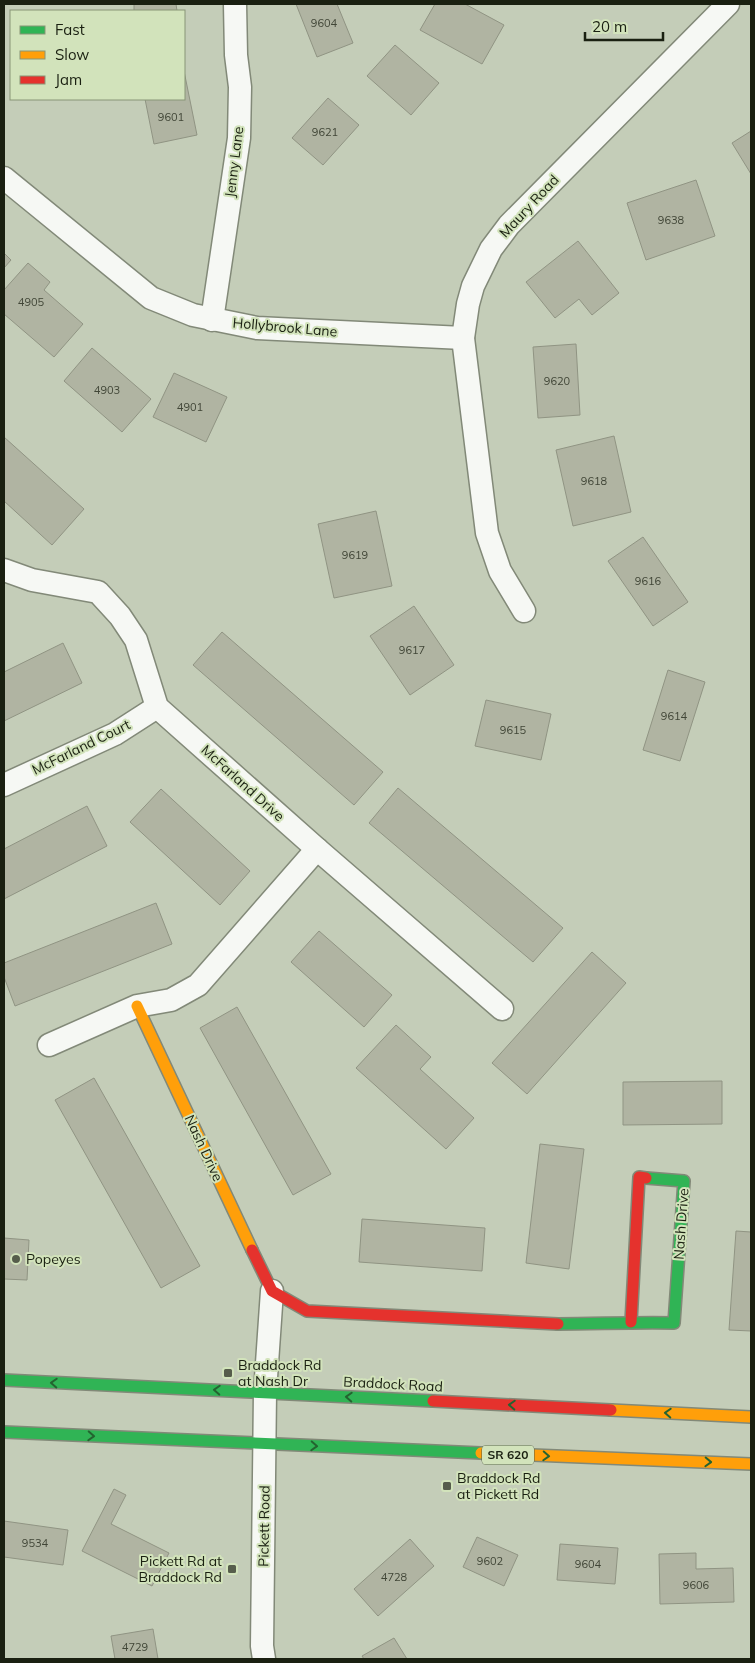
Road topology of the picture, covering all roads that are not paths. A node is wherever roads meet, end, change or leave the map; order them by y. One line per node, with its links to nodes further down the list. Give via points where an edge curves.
1 (235, 4): 4 (street, Jenny Lane, via 240,87 239,138)
2 (728, 4): 5 (street, Maury Road, via 509,225 491,249 474,286)
3 (4, 178): 4 (street, Hollybrook Lane, via 151,298)
4 (212, 320): 5 (street, Hollybrook Lane, via 256,328)
5 (463, 338): 7 (street, Maury Road, via 487,533 500,571)
6 (4, 570): 8 (street, via 32,580 98,592 136,640)
7 (524, 611)
8 (157, 707): 9 (street, McFarland Court, via 115,734); 10 (street, McFarland Drive)
9 (4, 785)
10 (317, 849): 11 (street, via 198,985 171,1000); 12 (street, McFarland Drive)
11 (137, 1006): 13 (street); 14 (main road, Nash Drive)
12 (502, 1009)
13 (49, 1045)
14 (272, 1290): 15 (main road, Nash Drive, via 308,1310 543,1324); 17 (street, Nash Drive)
15 (631, 1322): 15 (main road, Nash Drive, via 639,1177 684,1181 674,1323)
16 (4, 1380): 17 (main road, Braddock Road, one-way to 16)
17 (266, 1392): 18 (main road, Braddock Road, one-way to 17); 20 (street, Pickett Road)
18 (751, 1417)
19 (4, 1432): 20 (main road, SR 620, one-way to 20)
20 (265, 1444): 21 (main road, SR 620, one-way to 21); 22 (street, Pickett Road)
21 (751, 1464)
22 (264, 1659)

